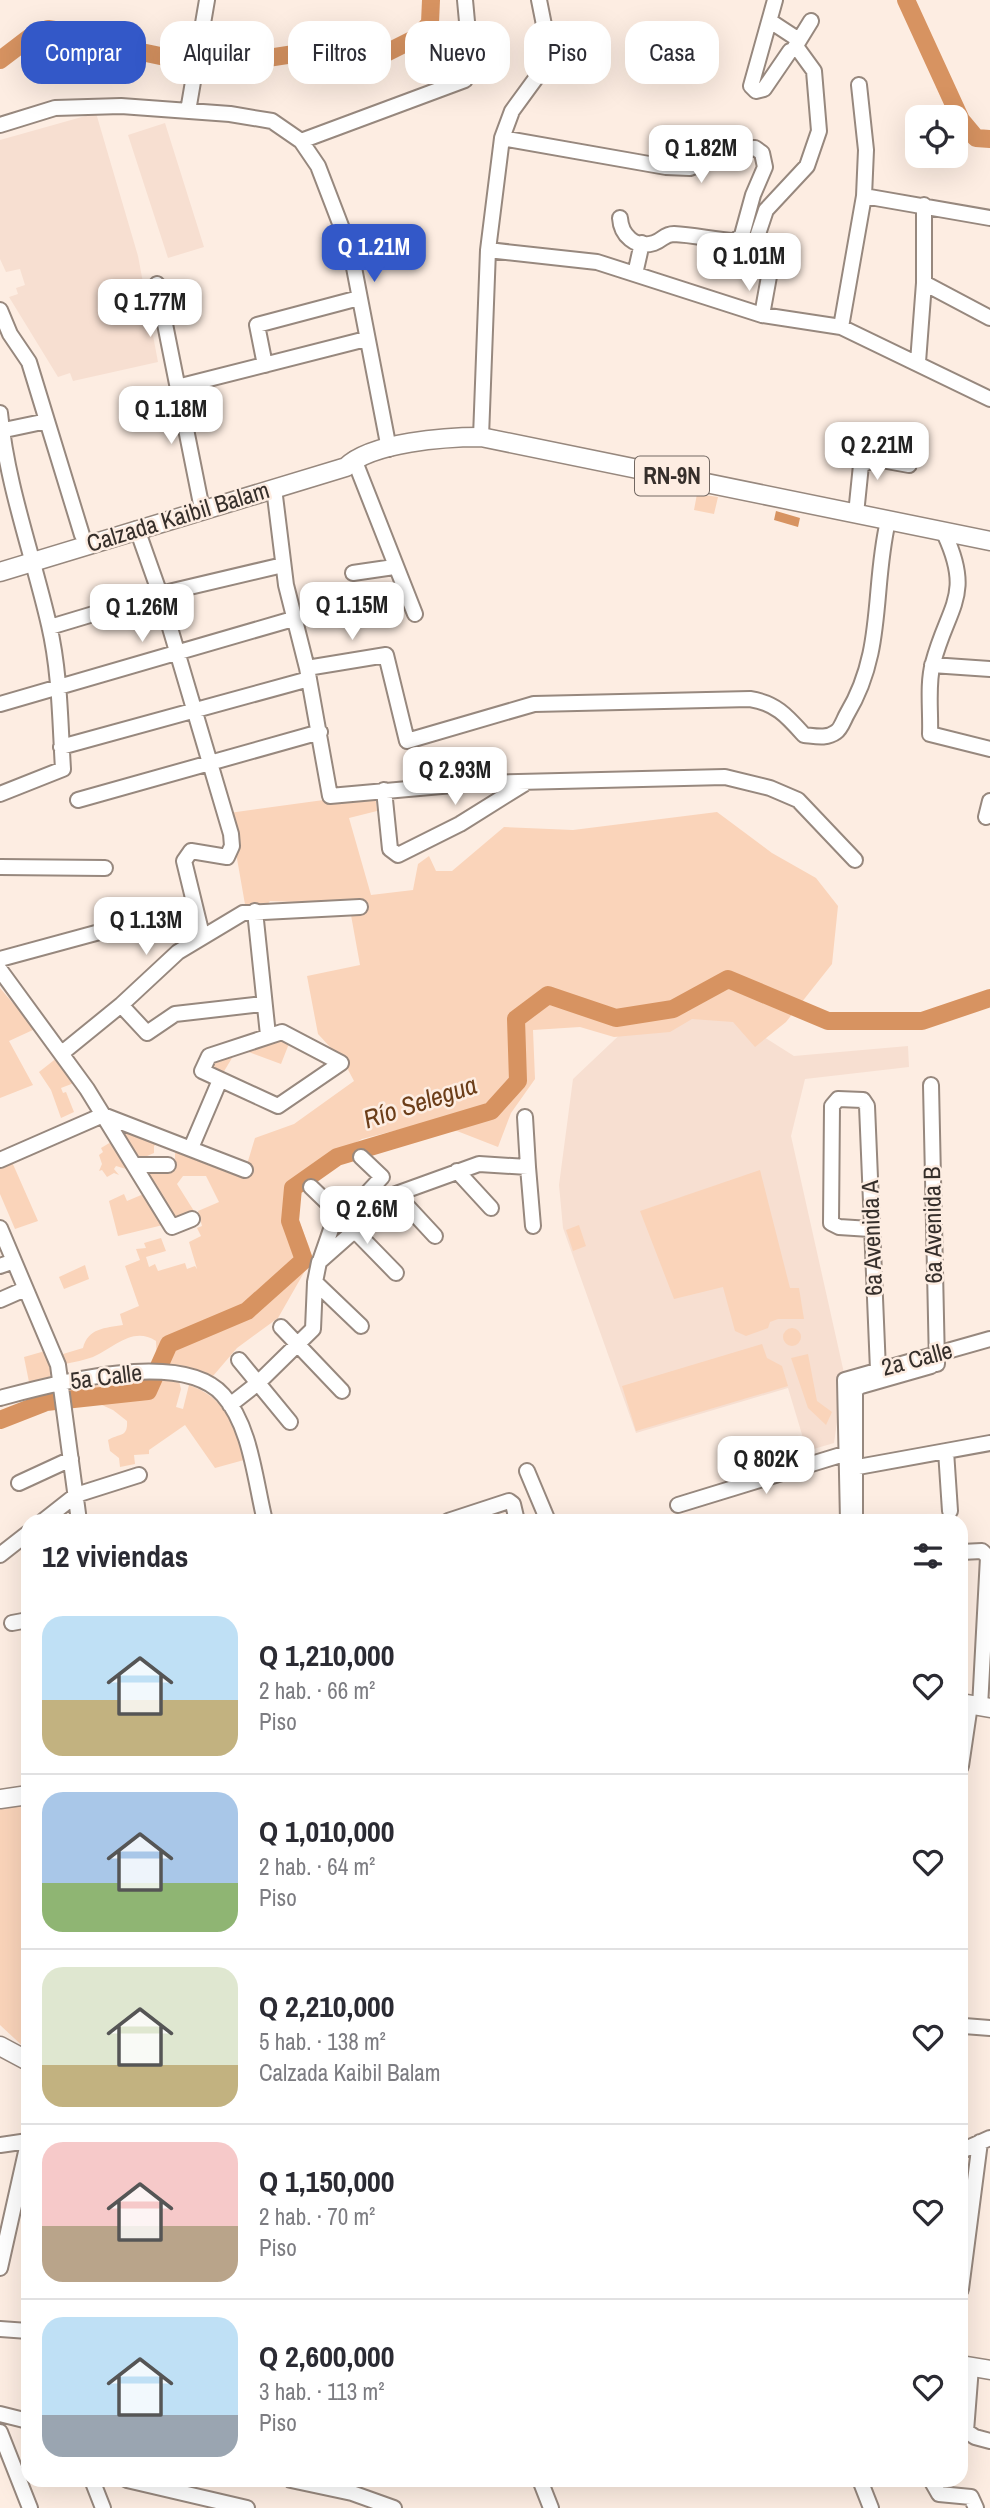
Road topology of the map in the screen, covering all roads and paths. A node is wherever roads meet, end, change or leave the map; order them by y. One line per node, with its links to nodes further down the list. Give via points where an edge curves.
1 (207, 0): 9 (street)
2 (465, 0): 12 (street, via 471,65 466,80)
3 (539, 0): 11 (street, via 550,55 512,111)
4 (775, 0): 5 (street)
5 (769, 21): 7 (street); 7 (street, via 752,89 764,89)
6 (811, 22): 7 (street)
7 (797, 44): 24 (street, via 814,71 819,131 807,166 766,210 757,237 770,271)
8 (859, 85): 13 (street, via 866,150)
9 (188, 111): 10 (street, via 55,108); 12 (street, via 272,121)
10 (0, 125)
11 (502, 138): 17 (street, via 690,169 736,151 755,148 762,153 765,167 740,238 671,234 654,243); 18 (street)
12 (301, 141): 22 (street, via 318,166 351,252)
13 (864, 195): 14 (street); 26 (street)
14 (924, 205): 16 (street); 20 (street)
15 (620, 218): 17 (street, via 627,238)
16 (990, 218)
17 (642, 243): 19 (street)
18 (488, 250): 19 (street, via 597,262); 36 (street)
19 (635, 274): 24 (street)
20 (924, 283): 25 (street); 29 (street)
21 (157, 284): 31 (street)
22 (359, 298): 28 (street); 30 (street, via 257,325)
23 (0, 310): 27 (street)
24 (762, 315): 26 (street)
25 (990, 318)
26 (841, 327): 29 (street)
27 (5, 335): 34 (street, via 29,362)
28 (366, 339): 30 (street); 37 (street)
29 (918, 362): 32 (street)
30 (265, 365): 31 (street)
31 (177, 387): 41 (street)
32 (990, 399)
33 (0, 413): 35 (street)
34 (47, 421): 35 (street); 46 (street)
35 (1, 431): 48 (street)
36 (481, 437): 37 (main road, Calzada Kaibil Balam / RN-9N, via 426,439); 42 (main road, Calzada Kaibil Balam / RN-9N)
37 (389, 449): 38 (main road, Calzada Kaibil Balam / RN-9N)
38 (354, 459): 40 (main road, Calzada Kaibil Balam / RN-9N, via 346,467); 41 (main road, Calzada Kaibil Balam / RN-9N, via 340,456); 51 (street)
39 (909, 465): 42 (street, via 876,459 861,465)
40 (274, 488): 41 (main road, Calzada Kaibil Balam / RN-9N); 50 (street)
41 (200, 504): 44 (main road, Calzada Kaibil Balam / RN-9N); 46 (main road, Calzada Kaibil Balam / RN-9N)
42 (856, 514): 43 (main road, Calzada Kaibil Balam / RN-9N)
43 (888, 521): 45 (main road, Calzada Kaibil Balam / RN-9N); 61 (street, via 879,559 877,629 862,690 836,732 824,737 804,735 782,711 750,699 534,704 407,741 386,655)
44 (137, 529): 48 (main road, Calzada Kaibil Balam / RN-9N); 54 (street)
45 (946, 534): 47 (main road, Calzada Kaibil Balam / RN-9N); 59 (street, via 957,561 960,587)
46 (82, 535): 48 (main road, Calzada Kaibil Balam / RN-9N)
47 (990, 541)
48 (30, 558): 49 (main road, Calzada Kaibil Balam / RN-9N); 52 (main road, Calzada Kaibil Balam / RN-9N); 57 (street)
49 (0, 562)
50 (283, 565): 54 (street); 56 (street)
51 (394, 567): 53 (street); 55 (street)
52 (0, 572)
53 (353, 573)
54 (160, 594): 57 (street); 58 (street)
55 (415, 614)
56 (293, 619): 58 (street); 61 (street)
57 (50, 627): 62 (street)
58 (177, 652): 62 (street); 64 (street)
59 (932, 666): 60 (street); 67 (street, via 930,734)
60 (990, 669)
61 (308, 674): 64 (street); 65 (street)
62 (58, 685): 63 (street); 66 (street)
63 (0, 704)
64 (194, 711): 66 (street); 68 (street)
65 (320, 732): 68 (street); 70 (street, via 330,796)
66 (61, 747): 71 (street, via 61,771)
67 (990, 748)
68 (211, 764): 72 (street); 81 (street, via 232,846 227,857 191,851 184,861)
69 (526, 783): 70 (street); 70 (street, via 398,855 390,849); 75 (street, via 725,777 756,784 798,800)
70 (384, 790)
71 (0, 794)
72 (79, 800)
73 (990, 801): 74 (street)
74 (986, 817)
75 (855, 860)
76 (0, 867): 77 (street)
77 (105, 868)
78 (360, 907): 79 (street)
79 (255, 911): 81 (street); 84 (street)
80 (118, 927): 82 (street)
81 (202, 935): 85 (street)
82 (0, 959)
83 (0, 970): 87 (street)
84 (263, 1004): 85 (street, via 175,1014 148,1033); 86 (street)
85 (121, 1005): 87 (street)
86 (268, 1035): 88 (street, via 209,1056 202,1071); 88 (street, via 284,1033 341,1063 278,1107)
87 (62, 1053): 90 (street)
88 (220, 1080): 92 (street)
89 (931, 1086): 121 (street, 6a Avenida B)
90 (103, 1115): 92 (street); 94 (street); 96 (street)
91 (525, 1117): 97 (street)
92 (191, 1148): 98 (street)
93 (361, 1157): 103 (street, via 382,1177 357,1204)
94 (0, 1160)
95 (168, 1165): 96 (street)
96 (134, 1166): 104 (street, via 172,1227)
97 (528, 1167): 99 (street, via 479,1164); 105 (street)
98 (245, 1170)
99 (457, 1171): 101 (street); 102 (street)
100 (311, 1187): 103 (street)
101 (396, 1194): 108 (street); 109 (street)
102 (491, 1208)
103 (337, 1212): 110 (street)
104 (192, 1219)
105 (533, 1226)
106 (0, 1228): 111 (street)
107 (870, 1229): 107 (street, 6a Avenida A, via 831,1223 832,1106 838,1099 863,1100 867,1106); 123 (street, 6a Avenida A)
108 (356, 1233): 110 (street); 112 (street)
109 (435, 1236)
110 (319, 1262): 113 (street)
111 (7, 1264): 114 (street)
112 (396, 1273)
113 (315, 1282): 116 (street); 119 (street, via 313,1329)
114 (25, 1289): 115 (street); 126 (street, via 53,1346)
115 (0, 1300)
116 (361, 1326)
117 (281, 1327): 119 (street)
118 (990, 1339): 121 (street, 2a Calle)
119 (299, 1344): 124 (street); 127 (street)
120 (990, 1349): 121 (street, 2a Calle)
121 (936, 1359): 123 (street, 2a Calle); 125 (street, 2a Calle)
122 (239, 1360): 124 (street)
123 (878, 1370): 125 (street, 2a Calle)
124 (258, 1383): 129 (street); 130 (street)
125 (850, 1385): 133 (street); 135 (street)
126 (62, 1389): 128 (street, 5a Calle); 129 (street, 5a Calle, via 142,1371 162,1371 212,1385); 134 (street)
127 (342, 1391)
128 (0, 1398)
129 (230, 1405): 144 (street, via 243,1433)
130 (290, 1422)
131 (990, 1443): 132 (street)
132 (946, 1451): 135 (street); 141 (street)
133 (844, 1454): 135 (street); 140 (street)
134 (71, 1460): 138 (street); 139 (street)
135 (850, 1468): 148 (street); 149 (street)
136 (527, 1471): 147 (street)
137 (139, 1475): 139 (street)
138 (19, 1483)
139 (76, 1495): 142 (street); 143 (street)
140 (678, 1505)
141 (950, 1511)
142 (52, 1514)
143 (78, 1514)
144 (263, 1514)
145 (469, 1514): 146 (street, via 509,1501)
146 (515, 1514)
147 (545, 1514)
148 (848, 1514)
149 (853, 1514)
150 (21, 1538): 152 (street)
151 (968, 1552): 155 (street, via 982,1551 988,1558)
152 (0, 1555)
153 (21, 1621): 154 (street)
154 (12, 1622)
155 (975, 1706): 156 (street)
156 (968, 1736)
157 (21, 1796): 158 (main road)
158 (0, 1798)
159 (968, 2026): 160 (street)
160 (990, 2028)
161 (0, 2046): 162 (main road)
162 (21, 2057)
163 (985, 2140): 166 (street); 168 (street)
164 (21, 2143): 165 (street)
165 (0, 2145)
166 (968, 2148)
167 (21, 2174): 169 (street)
168 (968, 2246)
169 (0, 2268)
170 (0, 2329): 171 (street)
171 (21, 2330)
172 (968, 2366): 173 (main road)
173 (990, 2370)
174 (0, 2414): 175 (street)
175 (21, 2418)
176 (0, 2432): 179 (street)
177 (968, 2432): 178 (street)
178 (990, 2441)
179 (21, 2485)
180 (22, 2487): 188 (street)
181 (95, 2487): 189 (street)
182 (147, 2487): 187 (street)
183 (324, 2487): 191 (street)
184 (543, 2487): 192 (street)
185 (863, 2487): 193 (street)
186 (935, 2487): 194 (street, via 939,2494 971,2497)
187 (187, 2501): 190 (street)
188 (30, 2508)
189 (103, 2508)
190 (247, 2508)
191 (394, 2508)
192 (551, 2508)
193 (871, 2508)
194 (976, 2508)

